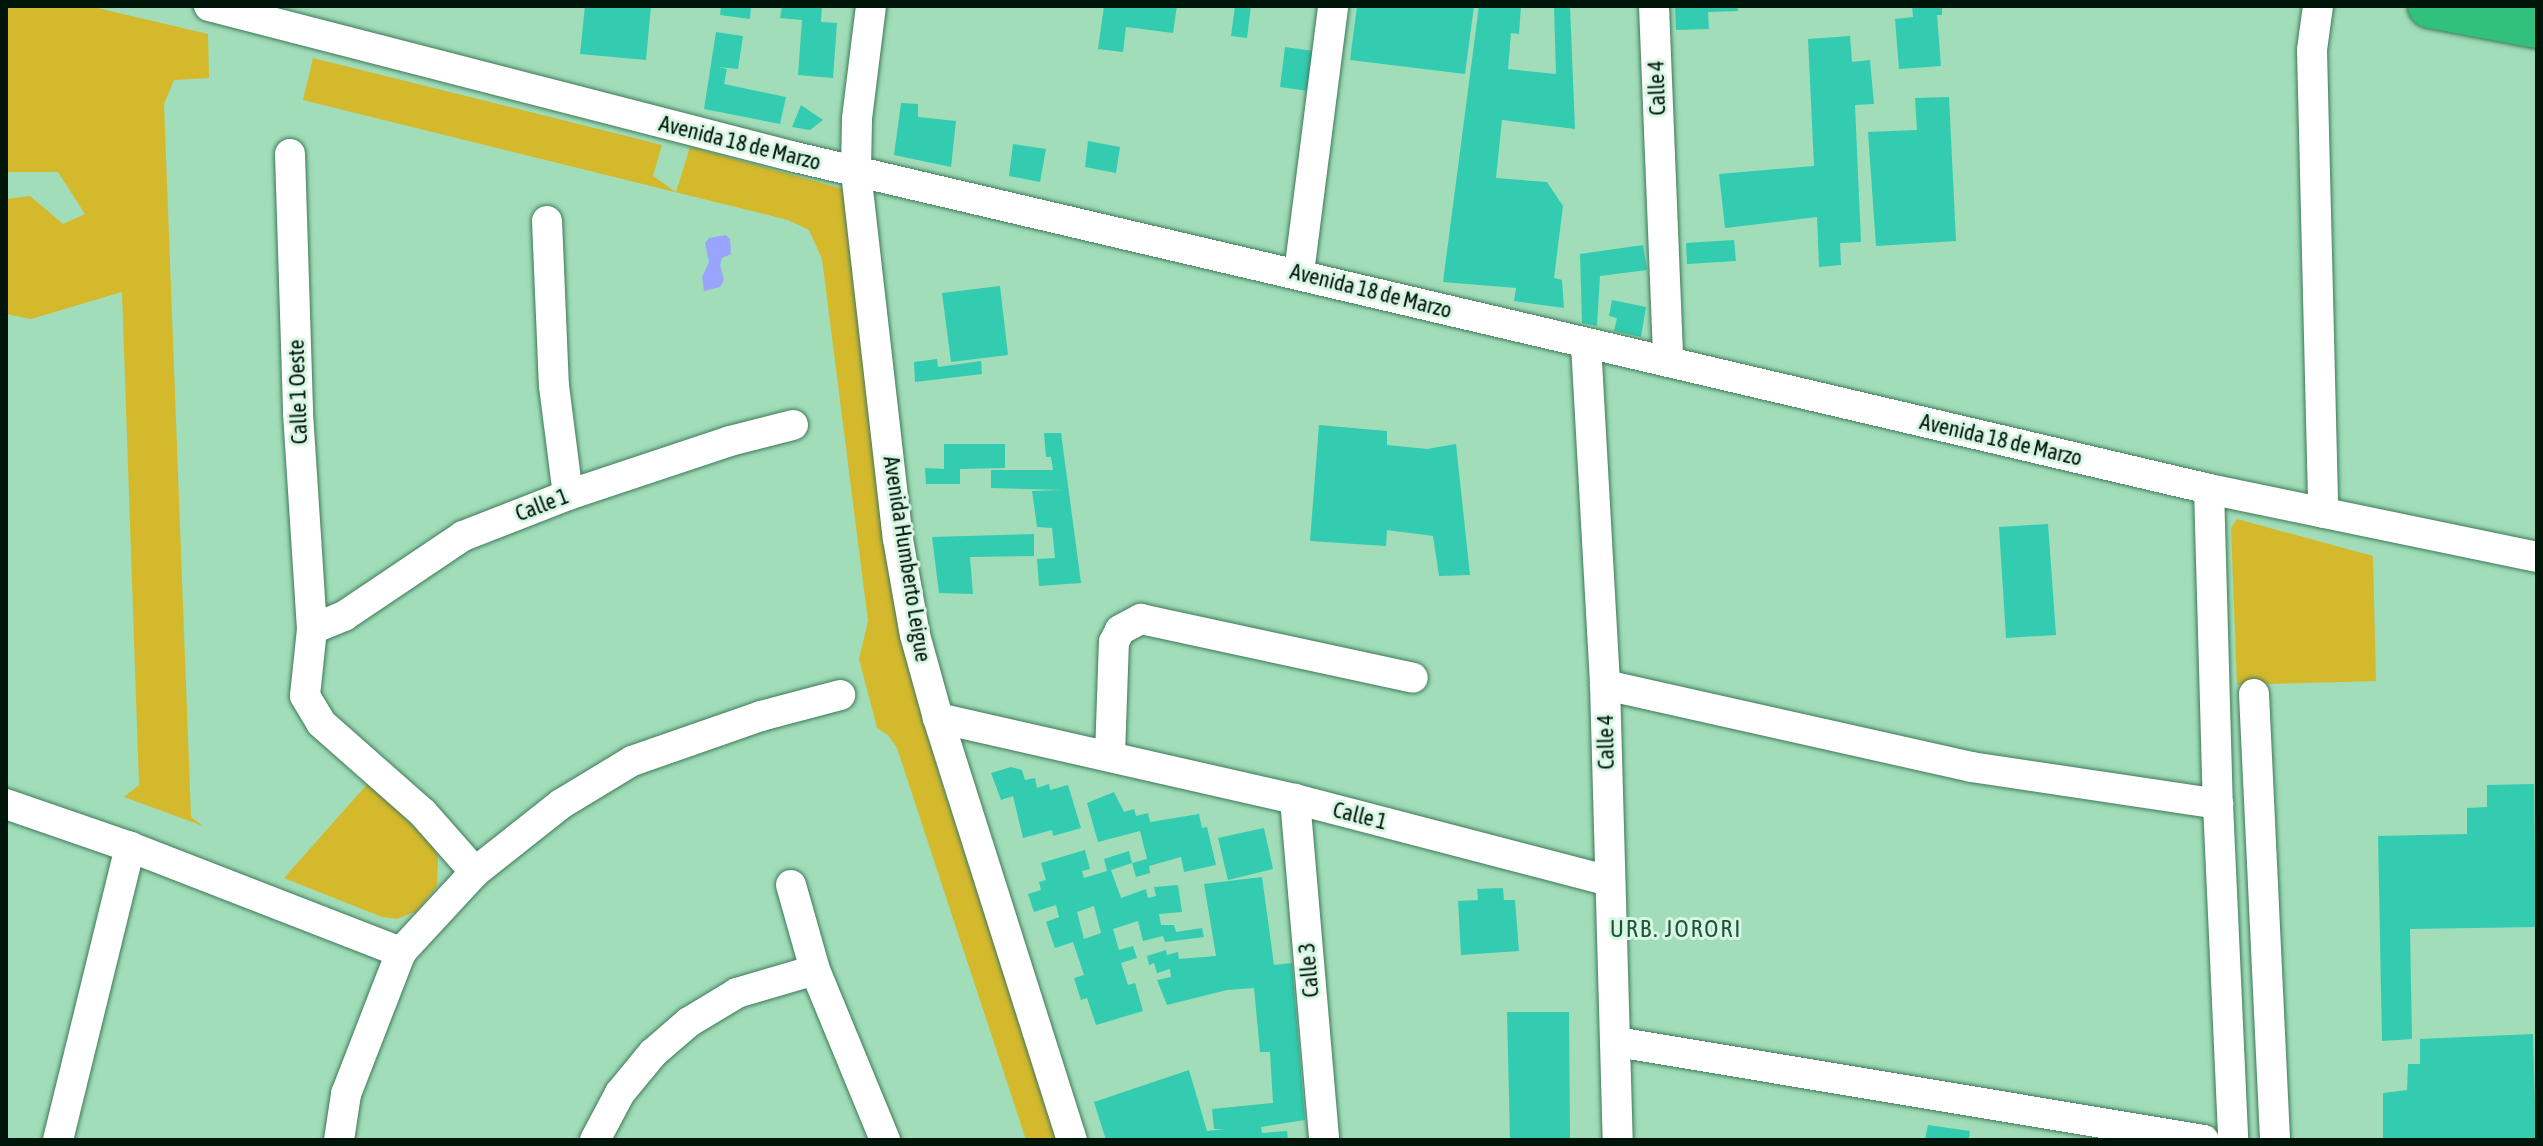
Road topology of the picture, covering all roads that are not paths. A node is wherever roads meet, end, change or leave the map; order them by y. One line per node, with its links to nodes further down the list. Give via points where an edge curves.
1 (209, 6): 9 (street, Avenida 18 de Marzo)
2 (871, 6): 9 (street, Avenida Humberto Leigue)
3 (1333, 6): 11 (street)
4 (1654, 6): 13 (street, Calle 4)
5 (2318, 6): 17 (street, via 2312,50)
6 (2430, 6): 7 (highway)
7 (2537, 26)
8 (290, 154): 19 (street, Calle 1 Oeste)
9 (856, 172): 11 (street, Avenida 18 de Marzo); 24 (street, Avenida Humberto Leigue, via 898,539 915,635)
10 (547, 221): 16 (street, via 554,386)
11 (1299, 273): 12 (street, Avenida 18 de Marzo)
12 (1586, 344): 13 (street, Avenida 18 de Marzo); 21 (street, Calle 4)
13 (1668, 362): 15 (street, Avenida 18 de Marzo)
14 (793, 425): 16 (street, Calle 1)
15 (2209, 489): 17 (street, Avenida 18 de Marzo); 28 (street)
16 (568, 495): 19 (street, Calle 1, via 463,536 344,616)
17 (2323, 513): 18 (street, Avenida 18 de Marzo)
18 (2537, 557)
19 (312, 629): 30 (street, Calle 1 Oeste, via 305,696 321,723 423,813)
20 (1413, 678): 25 (street, via 1141,619 1120,630 1114,642)
21 (1605, 685): 28 (street, via 1971,767); 31 (street, Calle 4)
22 (2254, 694): 35 (street)
23 (840, 695): 30 (street, via 632,761 561,804)
24 (938, 718): 25 (street, Calle 1); 42 (street, Avenida Humberto Leigue)
25 (1110, 755): 26 (street, Calle 1)
26 (1295, 799): 31 (street, Calle 1); 43 (street, Calle 3)
27 (6, 804): 29 (street)
28 (2218, 804): 36 (street)
29 (130, 847): 33 (street); 38 (street)
30 (475, 872): 33 (street)
31 (1610, 881): 37 (street, Calle 4)
32 (791, 885): 34 (street)
33 (401, 952): 39 (street, via 346,1094)
34 (815, 970): 40 (street, via 737,993 689,1022 653,1053 620,1093); 41 (street)
35 (2268, 988): 36 (street); 47 (street)
36 (2225, 992): 46 (street)
37 (1617, 1042): 44 (street, Calle 4); 45 (street)
38 (58, 1140)
39 (339, 1140)
40 (595, 1140)
41 (885, 1140)
42 (1072, 1140)
43 (1324, 1140)
44 (1618, 1140)
45 (2204, 1140)
46 (2233, 1140)
47 (2275, 1140)

